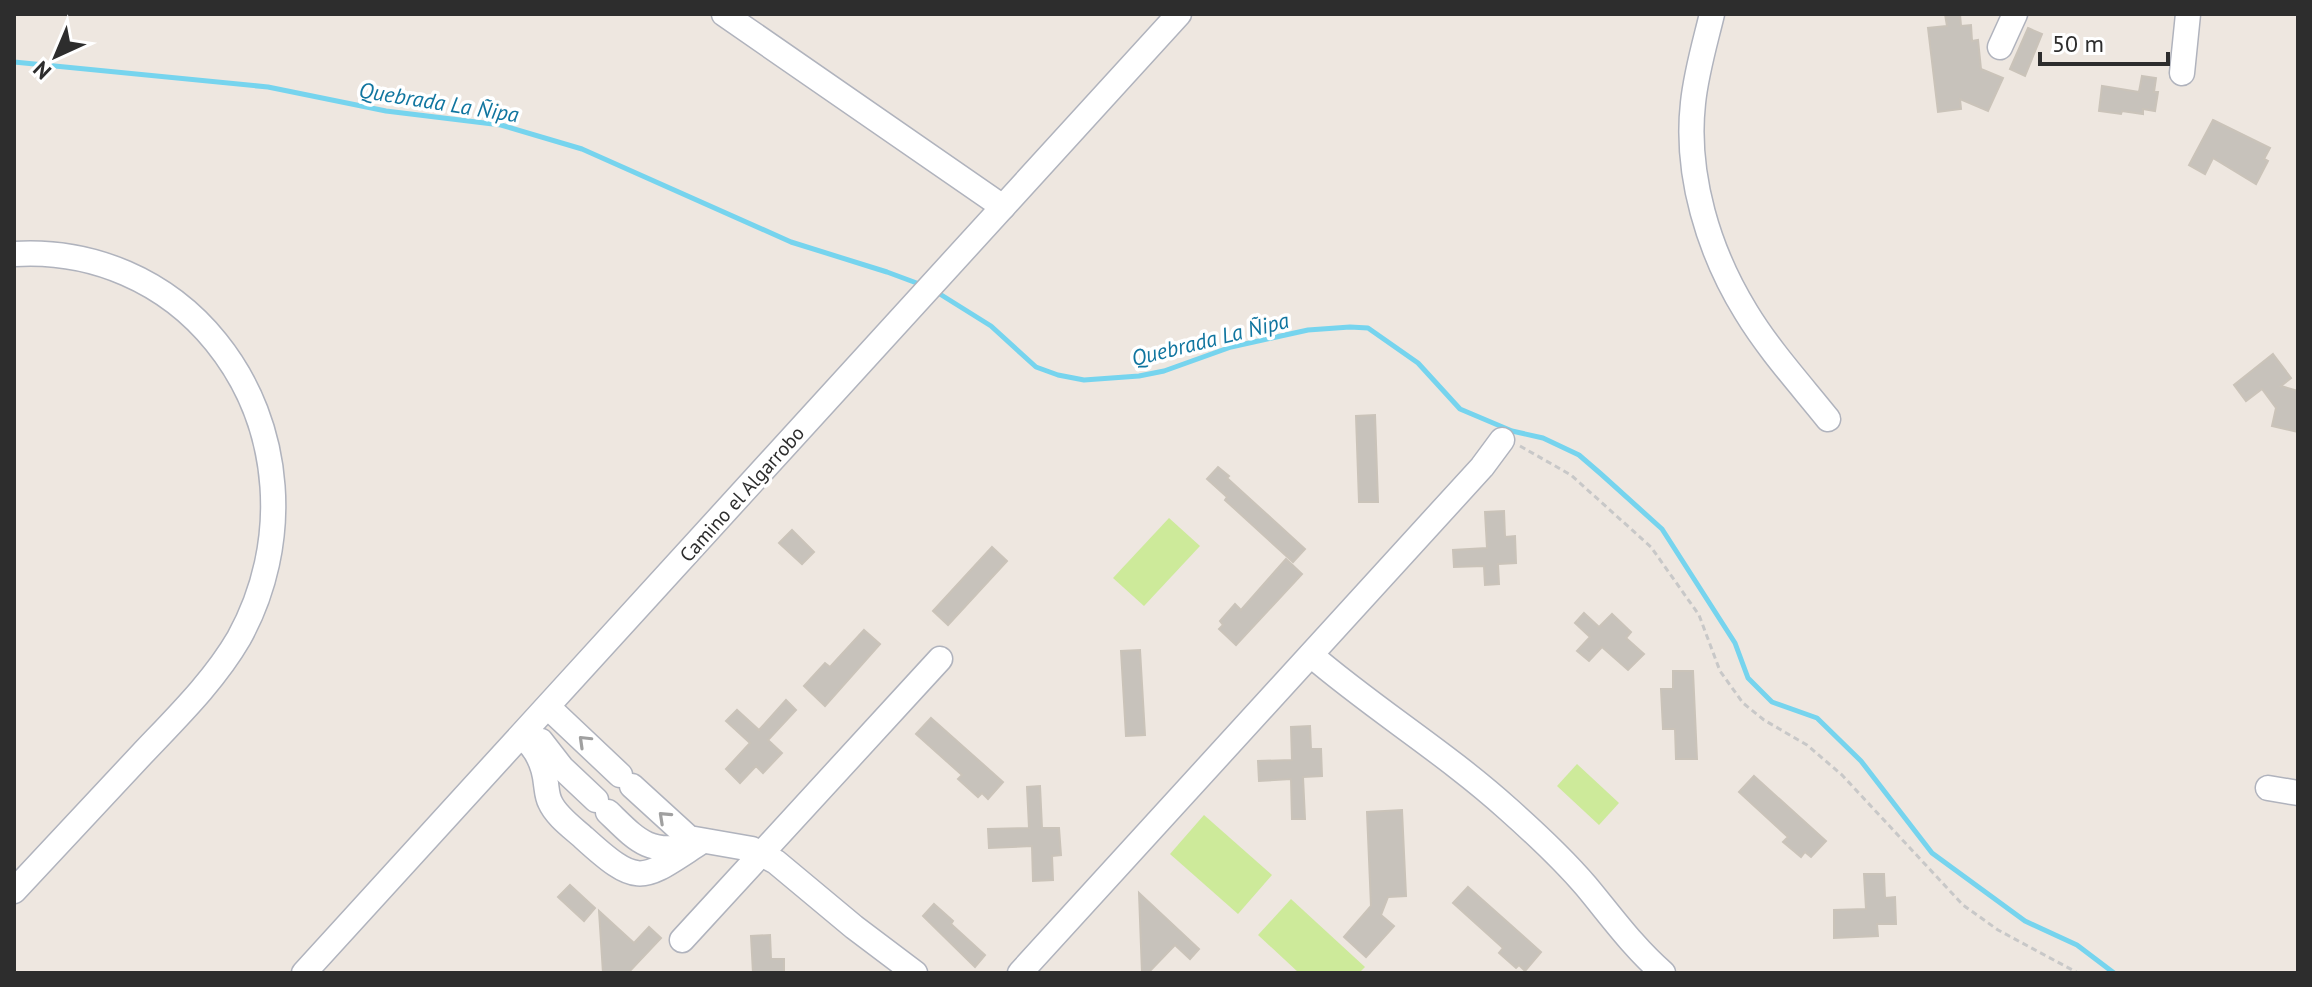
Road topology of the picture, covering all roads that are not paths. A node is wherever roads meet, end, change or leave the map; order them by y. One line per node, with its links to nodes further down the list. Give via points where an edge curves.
1 (724, 14): 8 (street)
2 (1179, 14): 8 (street, Camino el Algarrobo)
3 (1712, 14): 10 (street, via 1692,114 1703,212 1723,268 1747,313)
4 (2015, 14): 6 (street)
5 (2188, 14): 7 (street)
6 (2000, 47)
7 (2182, 73)
8 (1003, 207): 14 (street, Camino el Algarrobo)
9 (14, 254): 20 (street, via 98,263 157,289 192,315 222,350 251,400 269,453 274,498 271,545 259,593 224,661)
10 (1828, 419)
11 (1502, 440): 12 (street)
12 (1311, 655): 24 (street); 25 (street, via 1505,807 1584,884)
13 (940, 659): 19 (street)
14 (548, 707): 15 (street, Camino el Algarrobo); 18 (street, one-way to 14, via 677,829)
15 (525, 732): 18 (street, via 645,845 661,849); 18 (street, via 542,762 554,809 623,871 653,871); 22 (street, Camino el Algarrobo)
16 (2268, 788): 17 (street)
17 (2298, 793)
18 (701, 842): 19 (street)
19 (761, 853): 21 (street); 23 (street)
20 (14, 891)
21 (682, 940)
22 (304, 973)
23 (915, 973)
24 (1020, 973)
25 (1663, 973)

